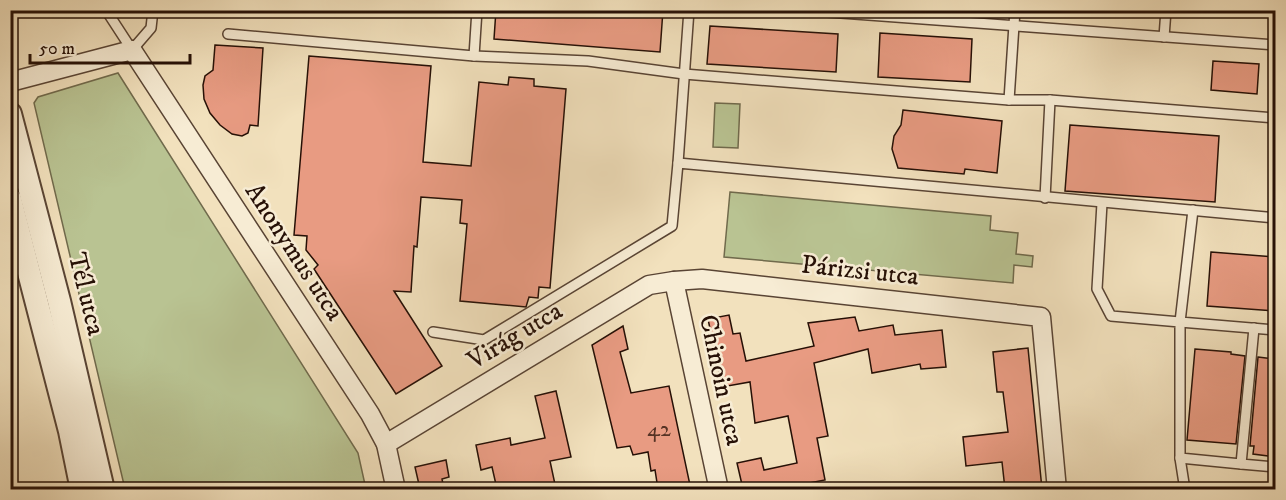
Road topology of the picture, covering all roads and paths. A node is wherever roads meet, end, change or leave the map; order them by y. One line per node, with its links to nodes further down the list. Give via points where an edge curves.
1 (106, 10): 13 (lane, Anonymus utca)
2 (153, 10): 13 (lane, via 151,28)
3 (477, 10): 14 (lane)
4 (688, 10): 15 (lane)
5 (800, 10): 8 (lane)
6 (1015, 10): 9 (lane)
7 (1166, 10): 11 (lane)
8 (930, 15): 9 (lane)
9 (1014, 26): 11 (lane); 17 (lane)
10 (228, 34): 14 (lane)
11 (1164, 37): 12 (lane)
12 (1275, 45)
13 (132, 50): 16 (street); 32 (street, Anonymus utca)
14 (474, 56): 15 (lane, via 588,62)
15 (684, 74): 17 (lane); 21 (lane)
16 (10, 82)
17 (1009, 100): 18 (lane)
18 (1050, 100): 20 (lane); 22 (lane)
19 (10, 114): 37 (street, Tél utca)
20 (1275, 118)
21 (678, 163): 22 (lane); 31 (lane, via 672,226 484,340)
22 (1045, 198): 24 (lane)
23 (10, 199): 36 (street, Tél utca)
24 (1102, 203): 25 (lane); 28 (lane, via 1097,289 1112,316)
25 (1193, 210): 26 (lane); 28 (lane)
26 (1275, 218)
27 (674, 281): 32 (street, Virág utca, via 649,285); 39 (street, Chinoin utca); 40 (street, Párizsi utca, via 702,279 1041,317)
28 (1180, 322): 29 (lane); 33 (lane)
29 (1254, 328): 30 (lane); 34 (lane)
30 (1275, 330)
31 (433, 332)
32 (386, 444): 38 (street, Anonymus utca)
33 (1180, 458): 34 (lane); 41 (lane)
34 (1241, 464): 35 (lane)
35 (1275, 467)
36 (82, 489)
37 (103, 489)
38 (396, 489)
39 (719, 489)
40 (1058, 489)
41 (1185, 489)

